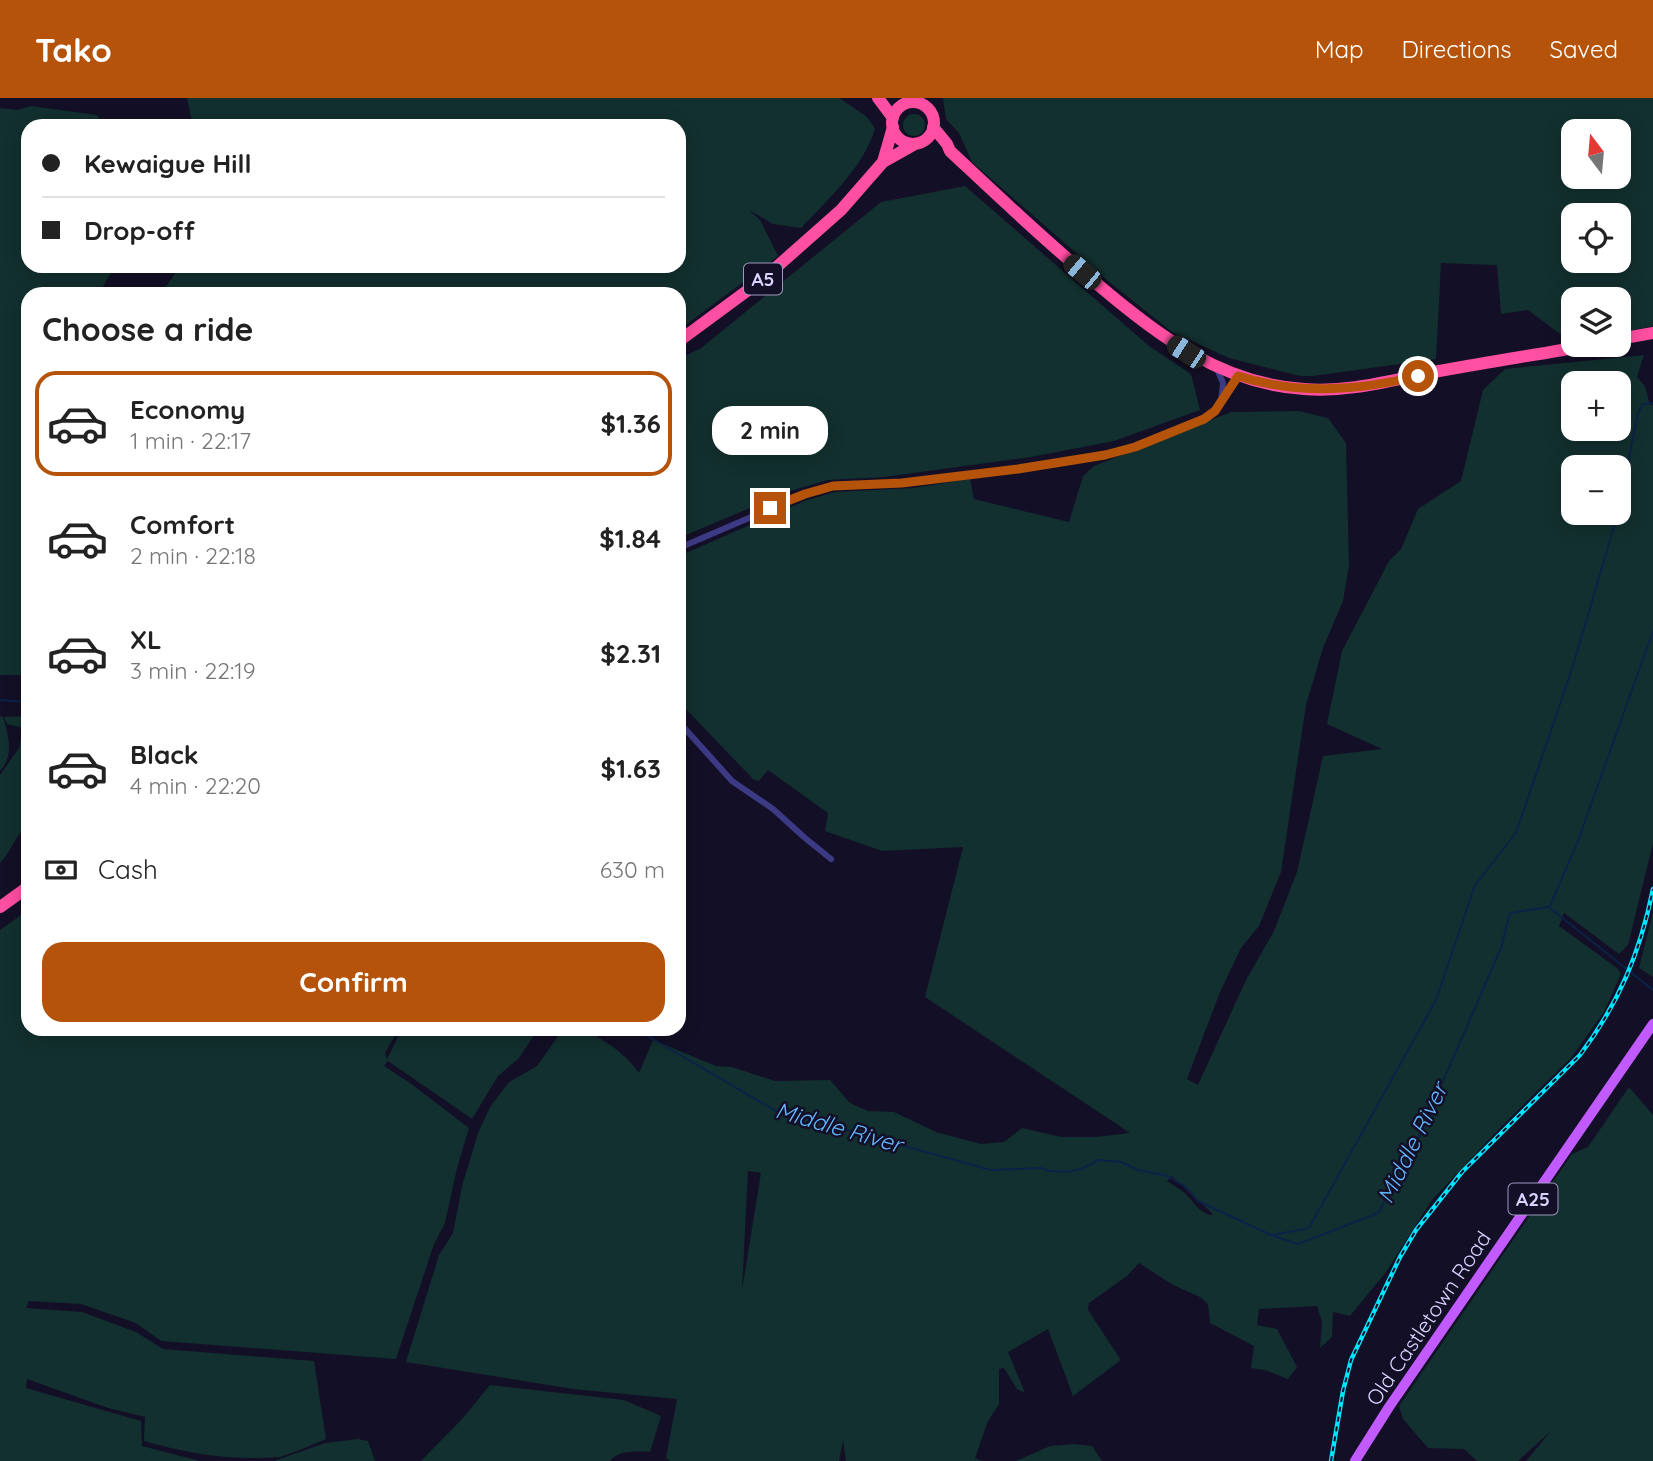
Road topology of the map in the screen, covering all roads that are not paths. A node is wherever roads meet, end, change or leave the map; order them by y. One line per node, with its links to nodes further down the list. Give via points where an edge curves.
1 (878, 98): 5 (highway)
2 (885, 98): 3 (highway)
3 (912, 101): 4 (highway); 5 (highway)
4 (930, 103): 6 (highway)
5 (892, 122): 7 (highway, via 902,140); 9 (highway, A5)
6 (933, 127): 7 (highway); 8 (highway)
7 (918, 143): 8 (highway); 9 (highway, A5)
8 (950, 151): 14 (highway, via 1111,296 1159,334)
9 (883, 162): 11 (highway, A5, via 841,210 763,279)
10 (1653, 333): 12 (highway)
11 (686, 336)
12 (1631, 338)
13 (1561, 351): 15 (highway, via 1362,388 1305,390 1268,386)
14 (1215, 366): 15 (highway); 16 (street, via 1223,383)
15 (1238, 376): 16 (street)
16 (1221, 404): 17 (street, via 1204,419 1105,455 902,483 833,486)
17 (686, 545)
18 (686, 730): 19 (street, via 732,780 774,809)
19 (831, 859)
20 (21, 892): 21 (highway)
21 (0, 907)
22 (1651, 1026): 23 (main road, Old Castletown Road / A25)
23 (1355, 1461)

